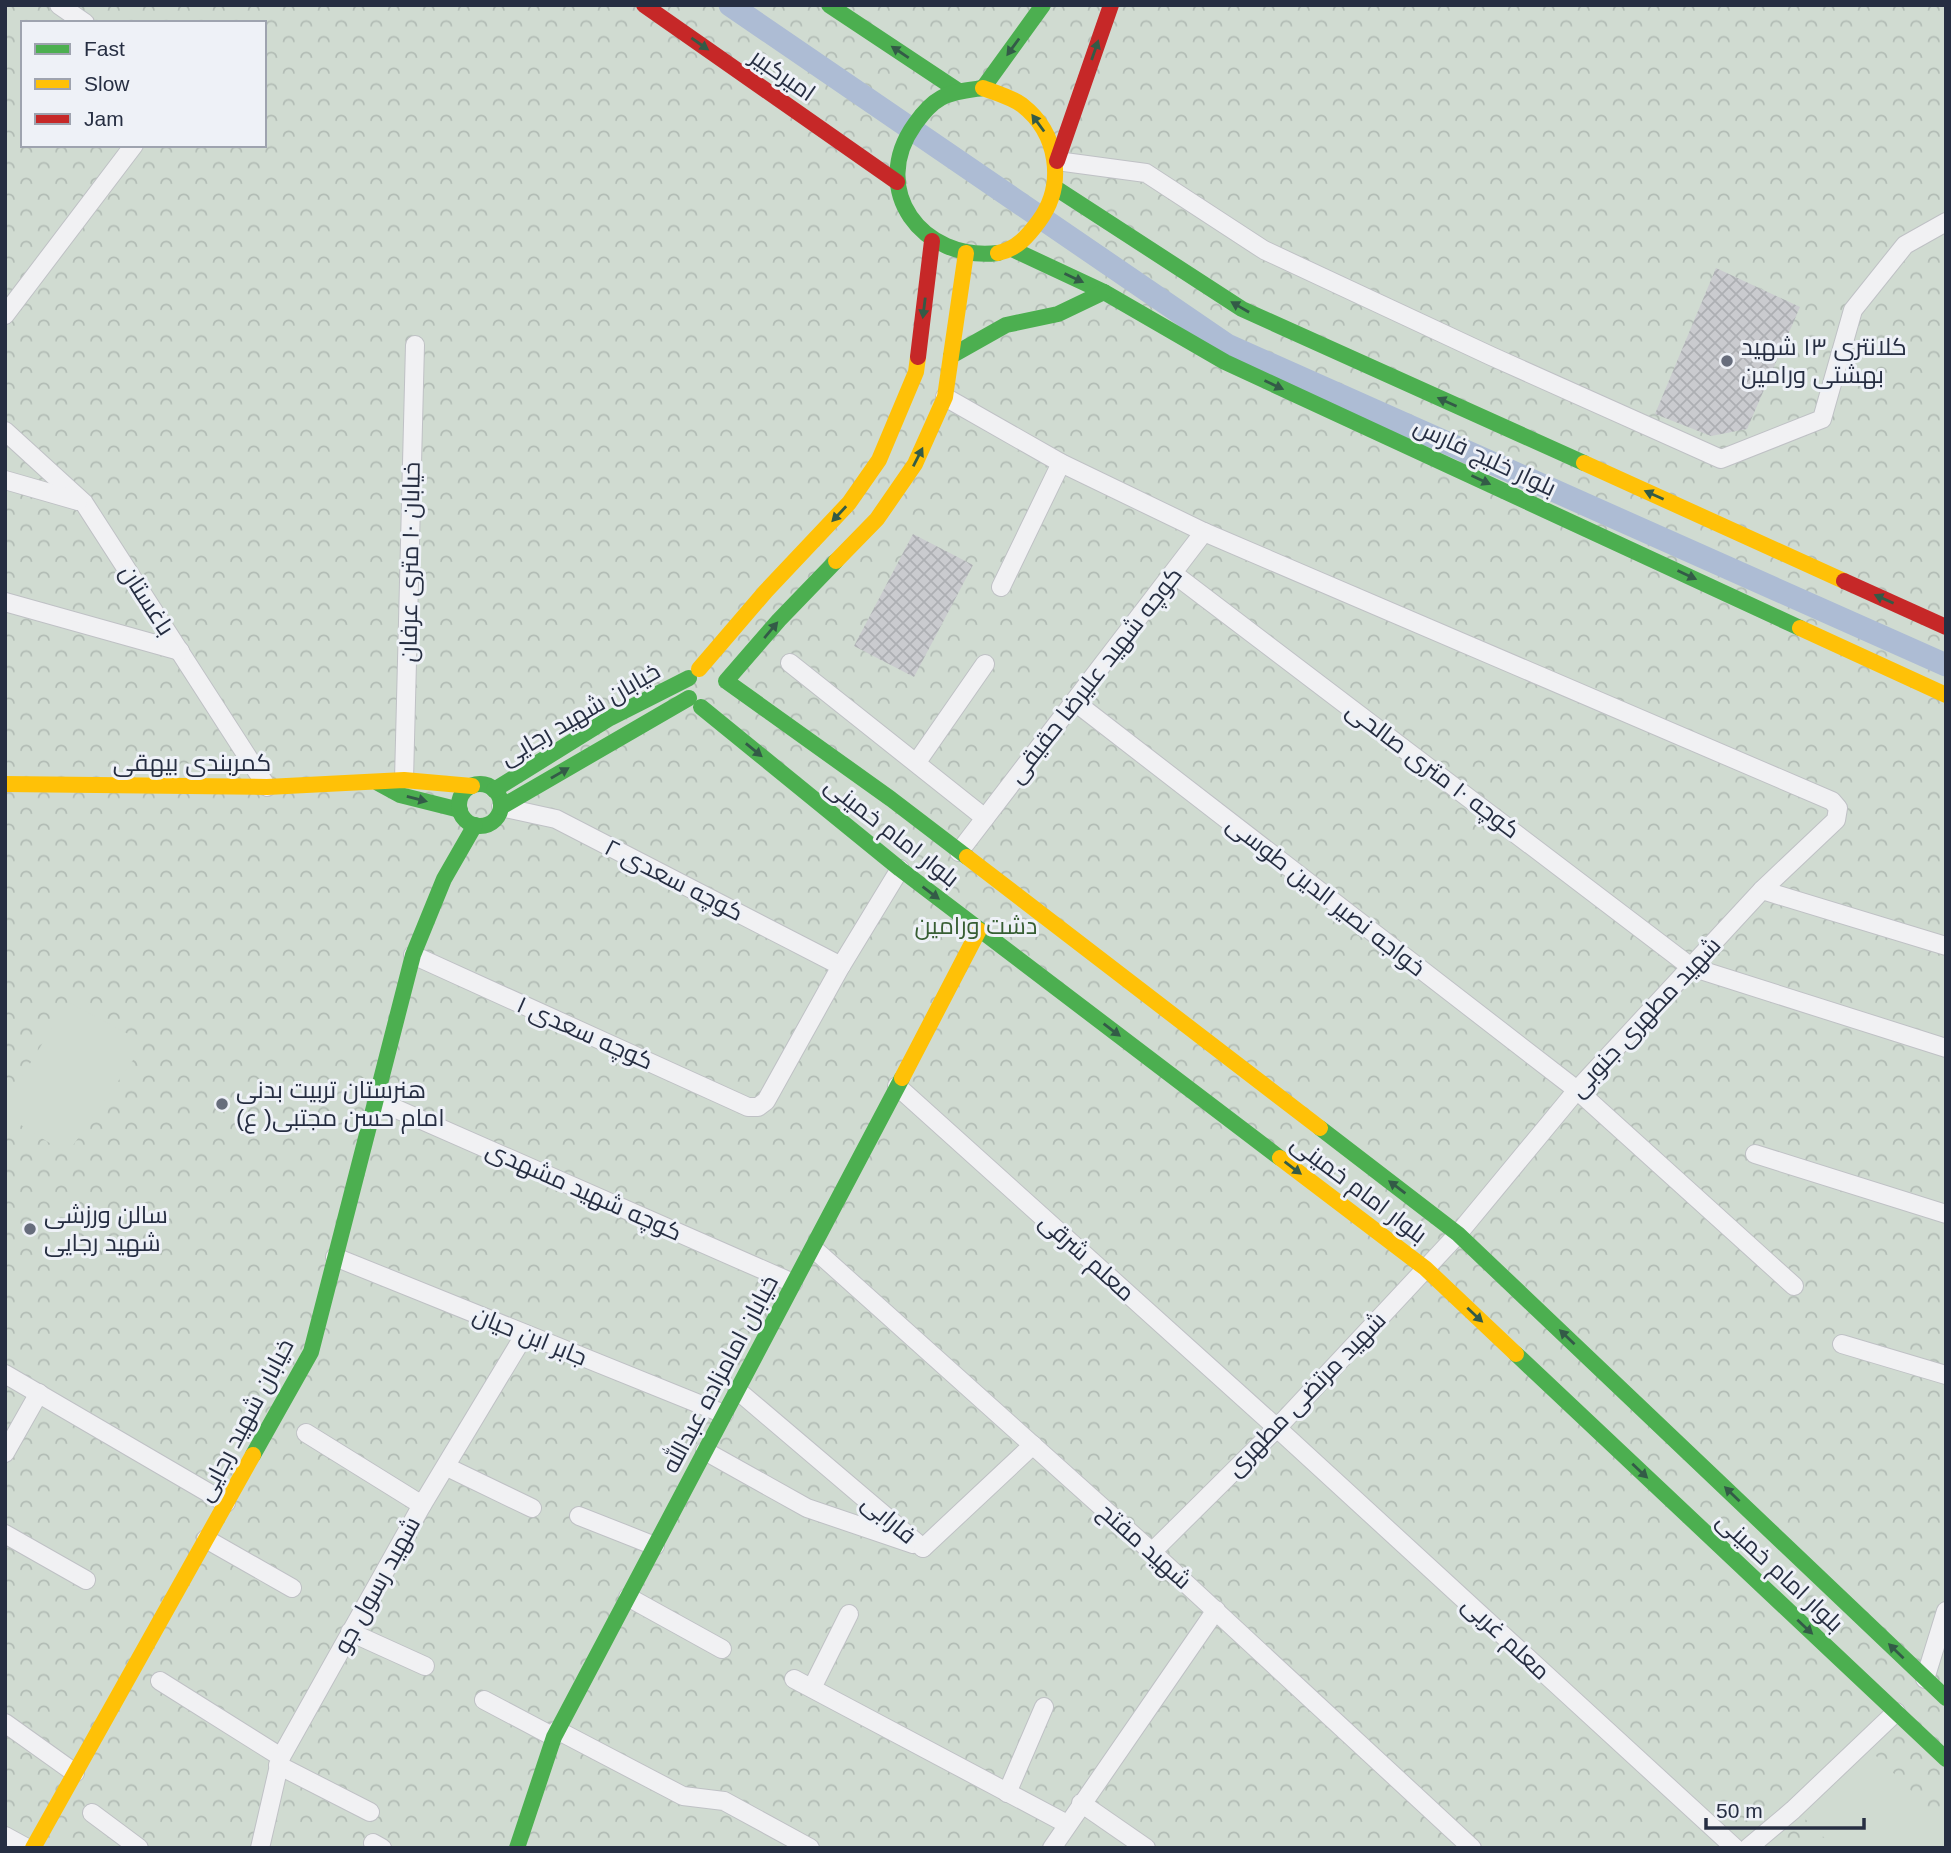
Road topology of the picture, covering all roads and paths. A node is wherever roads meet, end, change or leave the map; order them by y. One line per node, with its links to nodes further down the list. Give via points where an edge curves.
1 (59, 5): 6 (street)
2 (644, 5): 11 (main road, امیرکبیر, one-way to 11)
3 (829, 5): 8 (main road, one-way to 3)
4 (1043, 5): 7 (main road, one-way to 7)
5 (1111, 5): 10 (main road, one-way to 5)
6 (82, 21)
7 (983, 88): 8 (main road); 10 (main road, one-way to 7, via 1034,116 1006,96)
8 (957, 90): 11 (main road, via 936,101 919,118 898,158)
9 (132, 147): 18 (street)
10 (1057, 161): 12 (main road); 13 (street, via 1146,173 1264,250 1721,459 1822,419 1853,310 1905,245)
11 (897, 182): 14 (main road, via 915,225)
12 (1054, 187): 15 (main road, via 1032,230); 30 (main road, بلوار خلیج فارس, one-way to 12, via 1242,309)
13 (1946, 222)
14 (932, 241): 16 (main road); 34 (main road, one-way to 34, via 916,372 879,460 849,503)
15 (1012, 249): 16 (main road); 17 (main road, بلوار خلیج فارس, one-way to 17)
16 (967, 253): 20 (main road)
17 (1104, 292): 20 (main road, via 1058,314 1006,325); 36 (main road, بلوار خلیج فارس, one-way to 36, via 1225,362)
18 (5, 315)
19 (415, 345): 40 (street, خیابان ۱۰ متری عرفان)
20 (951, 356): 21 (main road)
21 (945, 397): 23 (street); 35 (main road, one-way to 21, via 877,519 915,464)
22 (5, 431): 25 (street, باغستان)
23 (1061, 463): 26 (street); 28 (street)
24 (5, 480): 25 (street)
25 (84, 503): 31 (street, باغستان)
26 (1205, 531): 27 (street, کوچه شهید علیرضا حقیقی); 52 (street, شهید مطهری جنوبی, via 1832,801 1838,808 1836,820)
27 (1174, 574): 38 (street, کوچه شهید علیرضا حقیقی); 57 (street, کوچه ۱۰ متری صالحی)
28 (1001, 587)
29 (5, 602): 31 (street)
30 (1946, 627)
31 (180, 651): 44 (street, باغستان)
32 (790, 663): 39 (street)
33 (985, 664): 39 (street)
34 (694, 673): 35 (main road, via 712,668); 37 (main road, via 687,684); 45 (main road, خیابان شهید رجایی, via 610,718)
35 (726, 681): 37 (main road, via 727,694 721,702 713,707); 50 (main road, بلوار امام خمینی)
36 (1946, 695)
37 (695, 702): 46 (main road, خیابان شهید رجایی, one-way to 37); 51 (main road, بلوار امام خمینی, one-way to 51)
38 (1074, 702): 48 (street, کوچه شهید علیرضا حقیقی); 60 (street, خواجه نصیر الدین طوسی)
39 (917, 762): 48 (street)
40 (404, 780): 41 (main road, کمربندی بیهقی); 43 (main road, کمربندی بیهقی)
41 (378, 782): 44 (main road, کمربندی بیهقی); 47 (main road, کمربندی بیهقی, one-way to 47, via 400,795)
42 (5, 784): 44 (main road, کمربندی بیهقی)
43 (472, 786): 45 (main road); 47 (main road, via 463,793)
44 (267, 787)
45 (494, 790): 46 (main road)
46 (501, 807): 49 (main road, via 489,824); 56 (street, کوچه سعدی ۲, via 556,819)
47 (460, 810): 49 (main road, via 465,820)
48 (985, 818): 50 (street, کوچه شهید علیرضا حقیقی)
49 (475, 825): 55 (main road, خیابان شهید رجایی, via 444,879)
50 (959, 852): 64 (main road, بلوار امام خمینی, one-way to 50)
51 (900, 869): 53 (main road, بلوار امام خمینی, one-way to 53); 56 (street)
52 (1762, 890): 54 (street); 57 (street, شهید مطهری جنوبی)
53 (979, 930): 59 (main road, خیابان امامزاده عبدالله); 67 (main road, بلوار امام خمینی, one-way to 67)
54 (1946, 946)
55 (413, 955): 56 (street, کوچه سعدی ۱, via 748,1107 766,1101); 61 (main road, خیابان شهید رجایی)
56 (841, 967)
57 (1691, 967): 58 (street, کوچه ۱۰ متری صالحی); 60 (street, شهید مطهری جنوبی)
58 (1946, 1048)
59 (897, 1086): 65 (main road, خیابان امامزاده عبدالله); 77 (street, معلم شرقی)
60 (1577, 1090): 64 (street, شهید مطهری جنوبی); 69 (street, خواجه نصیر الدین طوسی)
61 (376, 1100): 66 (main road, خیابان شهید رجایی); 68 (street, کوچه شهید مشهدی)
62 (1755, 1154): 63 (street)
63 (1946, 1214)
64 (1458, 1234): 67 (street, شهید مرتضی مطهری); 102 (main road, بلوار امام خمینی, one-way to 64)
65 (814, 1249): 68 (main road, خیابان امامزاده عبدالله); 79 (street, شهید مفتح)
66 (335, 1256): 70 (street, جابر ابن حیان); 83 (main road, خیابان شهید رجایی, via 311,1352)
67 (1425, 1268): 77 (street, شهید مرتضی مطهری); 108 (main road, بلوار امام خمینی, one-way to 108)
68 (793, 1283): 74 (main road, خیابان امامزاده عبدالله)
69 (1794, 1286)
70 (526, 1334): 76 (street, جابر ابن حیان); 82 (street, شهید رسول جو)
71 (1842, 1344): 73 (street)
72 (5, 1374): 75 (street)
73 (1946, 1375)
74 (737, 1390): 76 (main road, خیابان امامزاده عبدالله); 90 (street, فارابی)
75 (39, 1393): 81 (street); 83 (street)
76 (724, 1414): 80 (main road, خیابان امامزاده عبدالله)
77 (1277, 1428): 91 (street, شهید مرتضی مطهری); 129 (street, معلم غربی)
78 (306, 1433): 84 (street)
79 (1033, 1445): 90 (street); 91 (street, شهید مفتح)
80 (705, 1451): 89 (main road, خیابان امامزاده عبدالله); 90 (street, فارابی, via 807,1508)
81 (5, 1452)
82 (447, 1467): 84 (street, شهید رسول جو); 85 (street)
83 (226, 1503): 88 (main road, خیابان شهید رجایی)
84 (422, 1505): 98 (street, شهید رسول جو)
85 (532, 1508)
86 (579, 1516): 89 (street)
87 (5, 1534): 92 (street)
88 (206, 1539): 93 (street); 113 (main road, خیابان شهید رجایی)
89 (655, 1546): 94 (main road, خیابان امامزاده عبدالله)
90 (923, 1548)
91 (1152, 1552): 95 (street, شهید مفتح)
92 (86, 1580)
93 (292, 1588)
94 (628, 1597): 99 (street); 110 (main road, خیابان امامزاده عبدالله)
95 (1216, 1610): 115 (street); 128 (street, شهید مفتح)
96 (1946, 1611): 102 (street)
97 (849, 1614): 104 (street)
98 (350, 1633): 100 (street); 112 (street, شهید رسول جو)
99 (722, 1649)
100 (425, 1666)
101 (793, 1679): 104 (street)
102 (1925, 1679): 105 (main road, بلوار امام خمینی)
103 (160, 1681): 112 (street)
104 (812, 1688): 114 (street)
105 (1946, 1698)
106 (484, 1700): 110 (street)
107 (1044, 1707): 114 (street)
108 (1896, 1712): 111 (main road, بلوار امام خمینی); 130 (street)
109 (5, 1723): 113 (street)
110 (556, 1734): 124 (main road, خیابان امامزاده عبدالله); 125 (street, via 684,1797 724,1801)
111 (1946, 1759)
112 (280, 1761): 116 (street); 123 (street, شهید رسول جو)
113 (75, 1773): 121 (main road, خیابان شهید رجایی)
114 (1007, 1793): 118 (street)
115 (1082, 1803): 118 (street); 127 (street)
116 (370, 1812)
117 (92, 1813): 122 (street)
118 (1068, 1825): 126 (street)
119 (5, 1836): 120 (street)
120 (27, 1848)
121 (33, 1848)
122 (139, 1848)
123 (260, 1848)
124 (517, 1848)
125 (810, 1848)
126 (1052, 1848)
127 (1146, 1848)
128 (1472, 1848)
129 (1735, 1848)
130 (1748, 1848)

